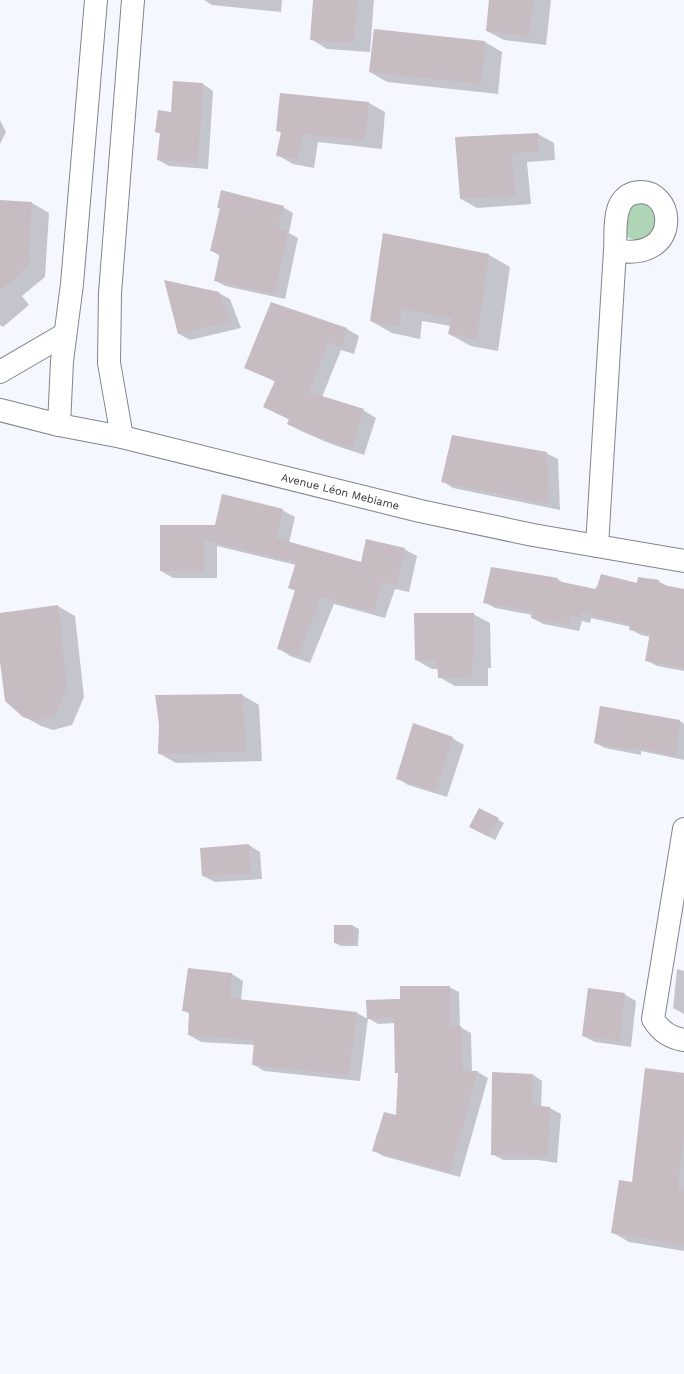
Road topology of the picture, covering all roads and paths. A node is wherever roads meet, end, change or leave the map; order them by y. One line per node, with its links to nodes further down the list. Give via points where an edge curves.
1 (96, 0): 4 (main road, via 72,284)
2 (133, 0): 8 (main road, via 110,293 109,362)
3 (615, 250): 9 (main road)
4 (65, 334): 5 (main road); 7 (main road)
5 (0, 372)
6 (0, 410): 7 (main road, Avenue Léon Mebiame)
7 (59, 425): 8 (main road, Avenue Léon Mebiame)
8 (122, 437): 9 (main road, Avenue Léon Mebiame, via 420,511)
9 (598, 546): 10 (main road, Avenue Léon Mebiame)
10 (684, 561)
11 (684, 829): 12 (main road, via 653,1019 665,1033 674,1039)
12 (684, 1040)

